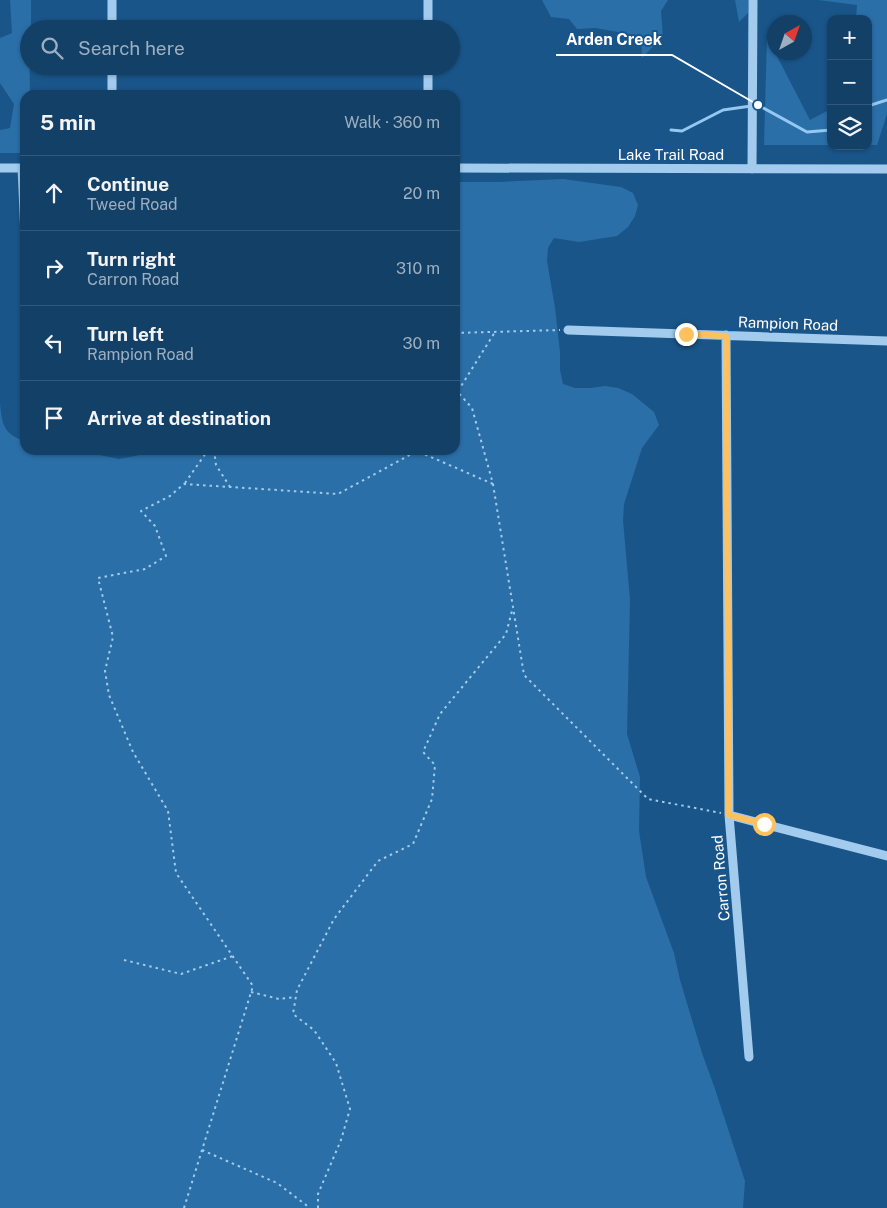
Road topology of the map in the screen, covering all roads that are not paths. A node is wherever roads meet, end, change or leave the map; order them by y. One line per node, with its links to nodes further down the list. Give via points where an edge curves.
1 (112, 0): 4 (street)
2 (428, 0): 5 (street)
3 (753, 0): 13 (street)
4 (112, 20)
5 (428, 20)
6 (112, 75): 8 (street)
7 (428, 75): 9 (street)
8 (112, 90)
9 (428, 90)
10 (0, 168): 11 (street)
11 (20, 168)
12 (460, 168): 13 (street, Lake Trail Road)
13 (752, 169): 14 (street, Lake Trail Road)
14 (887, 169)
15 (568, 330): 16 (street, Rampion Road)
16 (726, 336): 17 (street, Rampion Road); 18 (street, Carron Road)
17 (887, 341)
18 (729, 815): 19 (street); 20 (street, Carron Road)
19 (887, 856)
20 (749, 1058)

